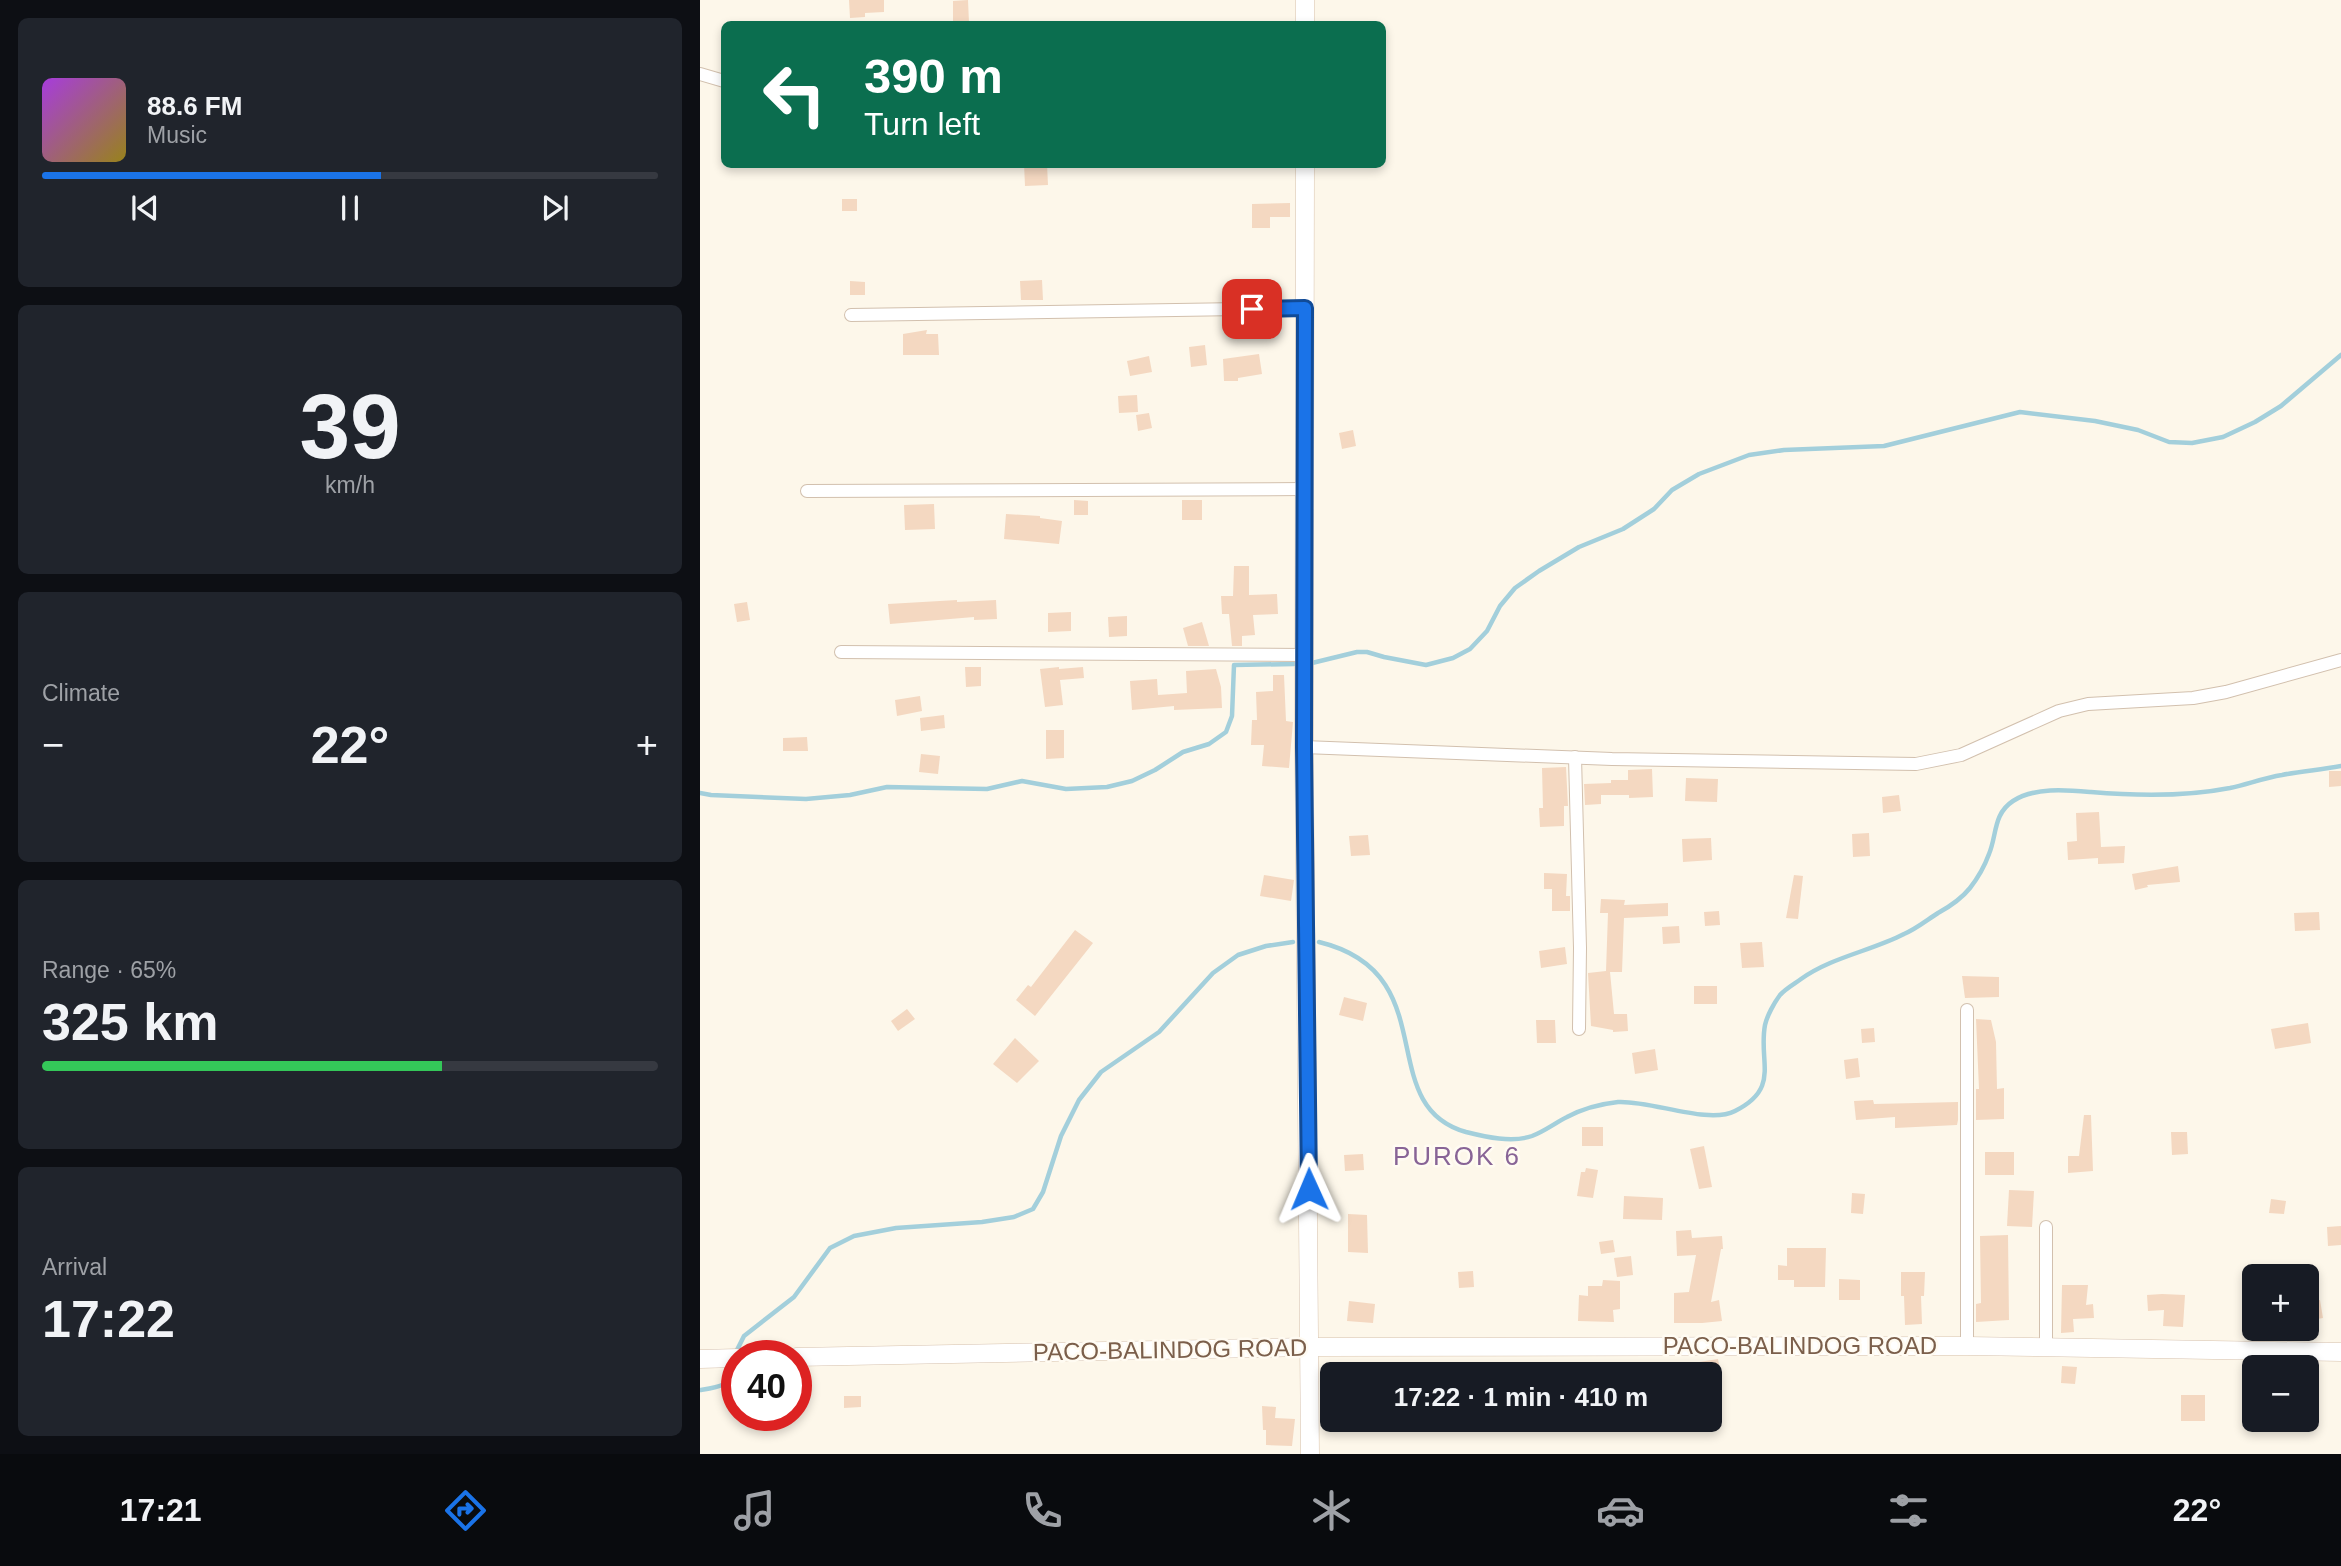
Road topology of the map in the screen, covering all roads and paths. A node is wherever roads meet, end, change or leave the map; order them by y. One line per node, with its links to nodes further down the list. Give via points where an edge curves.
1 (1305, 0): 2 (street)
2 (1305, 21)
3 (700, 74): 4 (street)
4 (721, 80)
5 (1305, 168): 6 (street)
6 (1305, 308): 7 (street); 8 (street)
7 (851, 315)
8 (1306, 489): 9 (street); 11 (street)
9 (807, 491)
10 (841, 652): 11 (street)
11 (1304, 655): 13 (street)
12 (2341, 660): 14 (street, via 2193,698 2088,704 2059,711 1961,755 1916,764)
13 (1304, 747): 14 (street); 19 (street)
14 (1575, 757): 16 (street)
15 (1967, 1010): 18 (street)
16 (1579, 1029)
17 (2046, 1227): 20 (street)
18 (1967, 1346): 19 (street, PACO-BALINDOG ROAD); 20 (street, PACO-BALINDOG ROAD)
19 (1311, 1347): 22 (street, PACO-BALINDOG ROAD); 25 (street)
20 (2046, 1347): 21 (street, PACO-BALINDOG ROAD)
21 (2341, 1352)
22 (812, 1357)
23 (721, 1358): 24 (street)
24 (700, 1359)
25 (1310, 1454)

